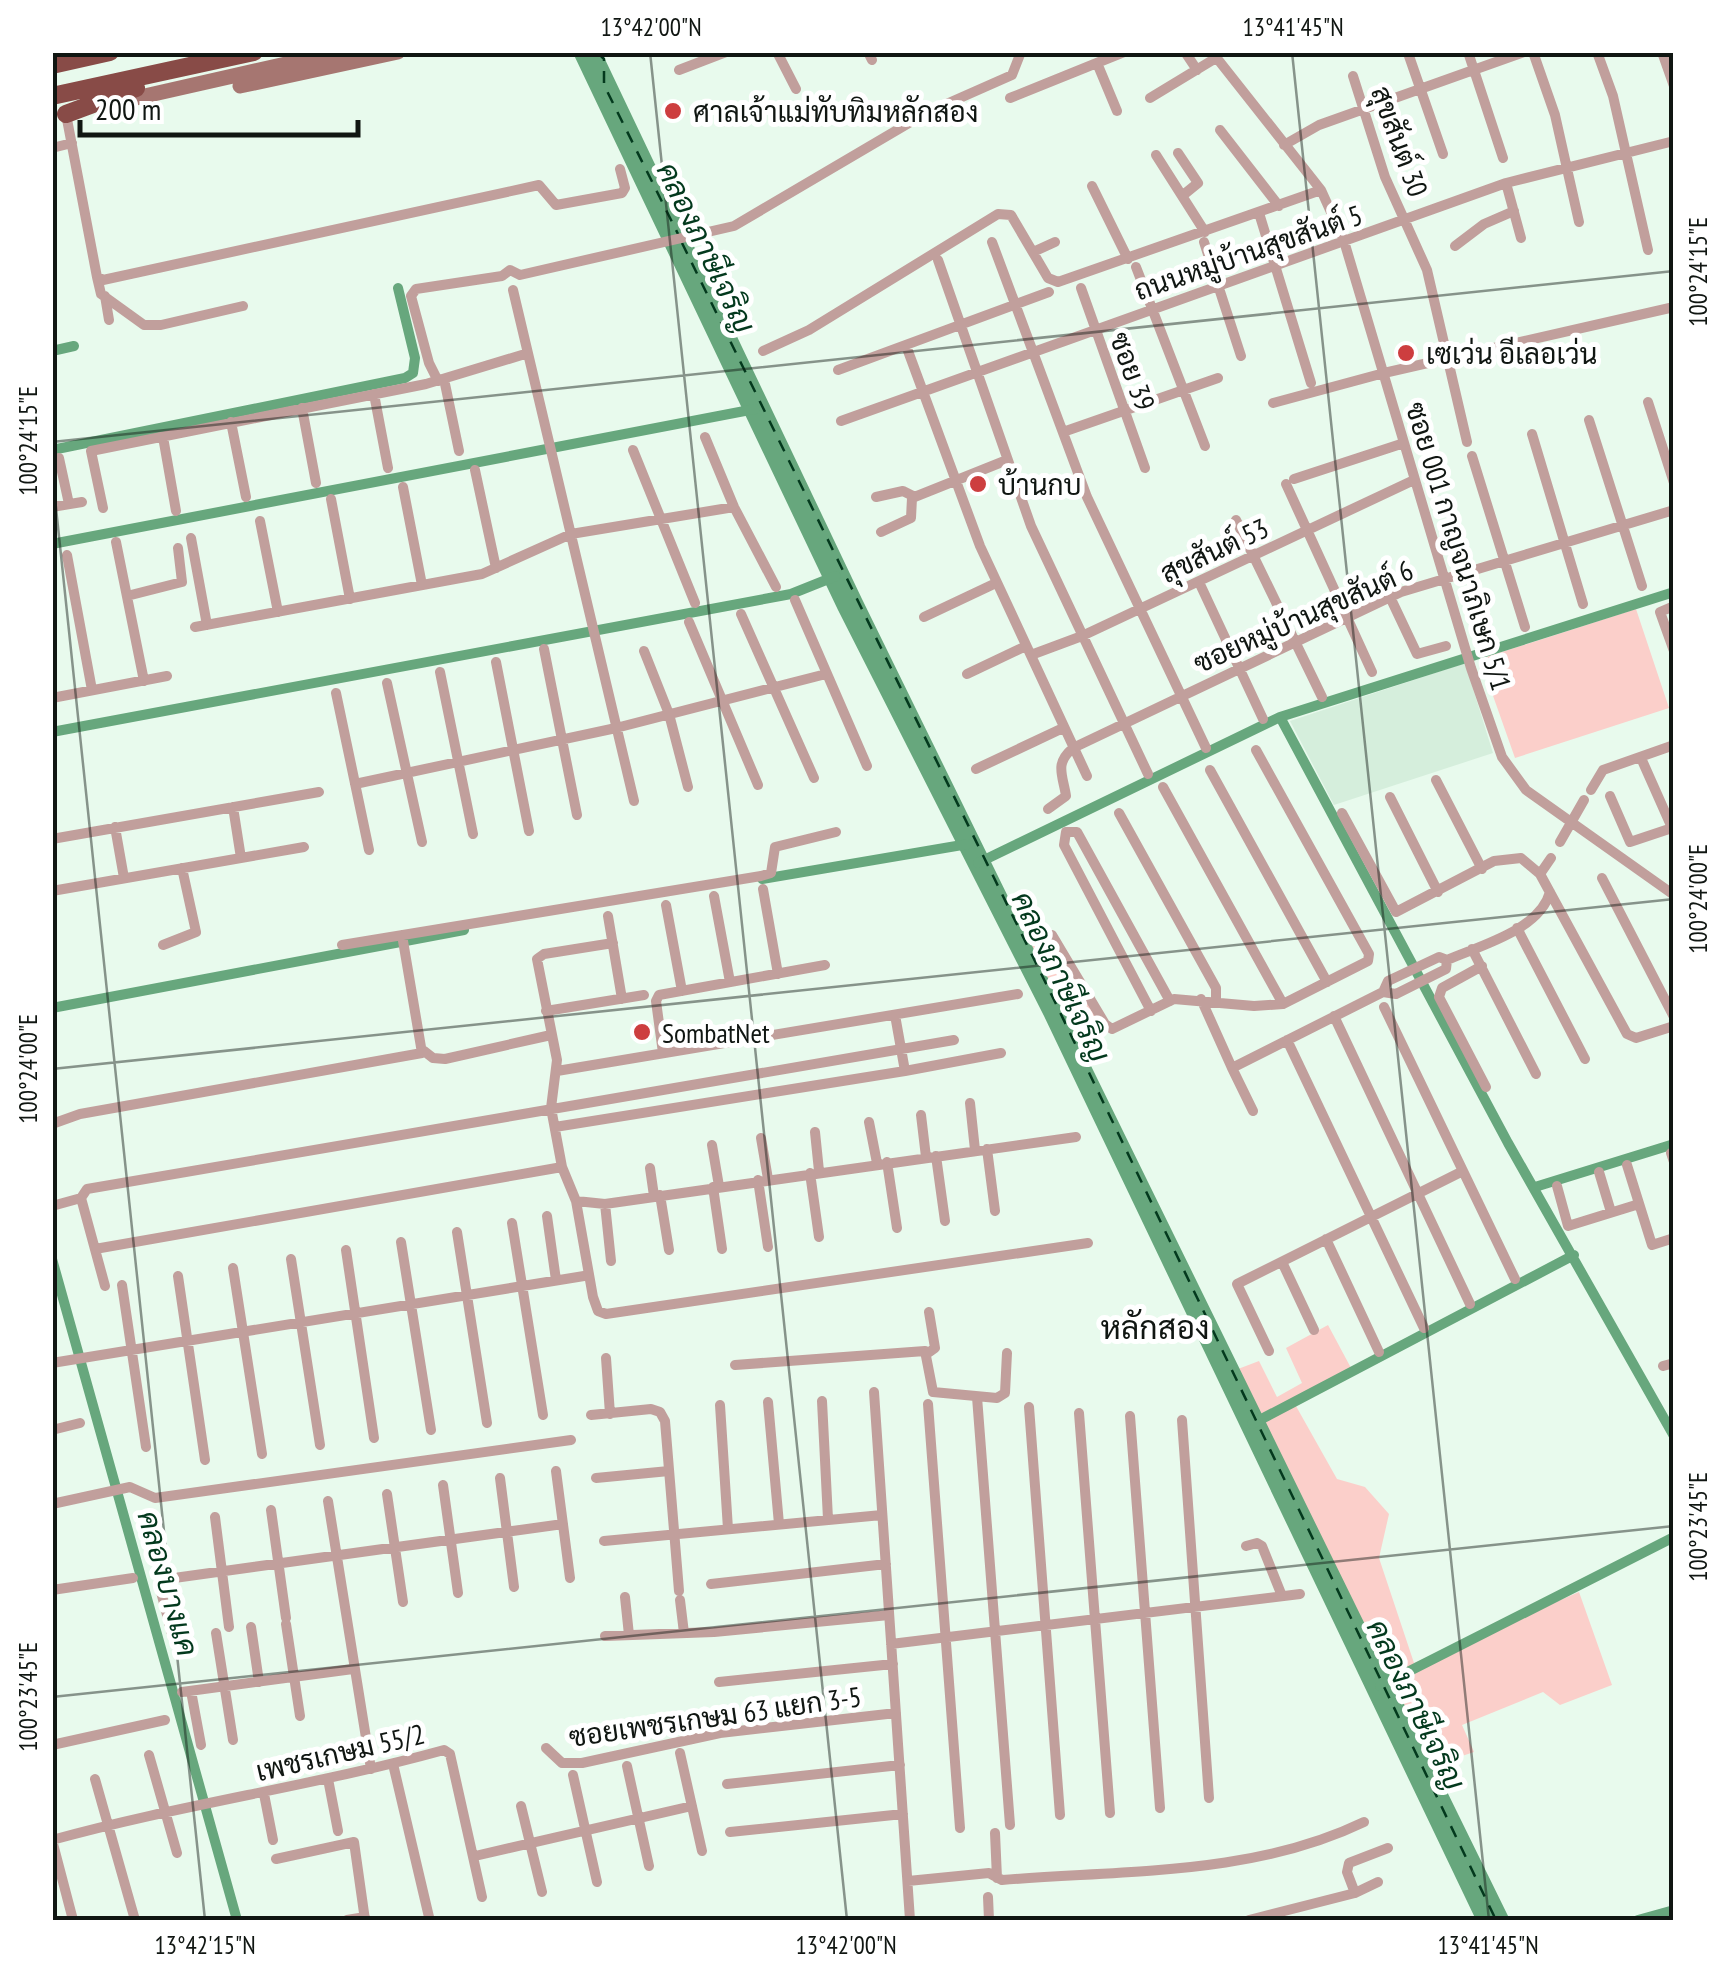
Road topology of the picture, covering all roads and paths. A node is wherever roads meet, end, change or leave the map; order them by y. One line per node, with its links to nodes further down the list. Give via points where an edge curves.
1 (110, 52): 18 (highway)
2 (254, 52): 19 (highway)
3 (339, 52): 28 (main road)
4 (398, 52): 28 (main road)
5 (726, 52): 20 (street)
6 (778, 52): 26 (street)
7 (1022, 52): 66 (street, via 1012,74 926,112 734,226)
8 (1124, 52): 17 (street)
9 (1185, 52): 21 (street)
10 (1468, 52): 22 (street)
11 (1524, 52): 22 (street)
12 (1533, 52): 44 (street)
13 (1597, 52): 39 (street)
14 (1662, 52): 24 (street)
15 (1214, 56): 21 (street); 37 (street, ซอย 001 กาญจนาภิเษก 5/1)
16 (1408, 56): 25 (street)
17 (1097, 63): 29 (street); 32 (street)
18 (52, 64)
19 (188, 68): 27 (highway); 33 (highway)
20 (680, 70)
21 (1197, 70): 30 (street)
22 (1474, 70): 25 (street); 43 (street)
23 (1352, 76): 31 (street, สุขสันต์ 30)
24 (1674, 86)
25 (1420, 88): 31 (street); 41 (street)
26 (796, 89)
27 (52, 96)
28 (142, 98): 33 (main road)
29 (1010, 98)
30 (1150, 98)
31 (1362, 109): 37 (street); 53 (street, สุขสันต์ 30)
32 (1117, 111)
33 (59, 115): 36 (street)
34 (1220, 130): 50 (street)
35 (1674, 141): 39 (street, ถนนหมู่บ้านสุขสันต์ 5)
36 (72, 143): 38 (street); 68 (street)
37 (1284, 145): 48 (street, ซอย 001 กาญจนาภิเษก 5/1)
38 (52, 148)
39 (1627, 153): 44 (street, ถนนหมู่บ้านสุขสันต์ 5); 61 (street)
40 (1178, 154): 49 (street, via 1198,183)
41 (1443, 154)
42 (1156, 155): 49 (street)
43 (1503, 158)
44 (1568, 167): 46 (street, ถนนหมู่บ้านสุขสันต์ 5); 54 (street)
45 (620, 169): 68 (street, via 622,193 556,205 539,185)
46 (1506, 183): 51 (street); 53 (street, ถนนหมู่บ้านสุขสันต์ 5)
47 (1092, 186): 64 (street)
48 (1321, 190): 50 (street); 59 (street, ซอย 001 กาญจนาภิเษก 5/1)
49 (1182, 196): 55 (street)
50 (1279, 206): 52 (street)
51 (1514, 211): 56 (street); 60 (street)
52 (1259, 213): 55 (street); 65 (street)
53 (1406, 221): 59 (street, ถนนหมู่บ้านสุขสันต์ 5); 86 (street, สุขสันต์ 30, via 1427,270)
54 (1580, 222)
55 (1204, 237): 64 (street); 69 (street)
56 (1521, 238)
57 (992, 242): 74 (street)
58 (1056, 242): 62 (street)
59 (1344, 242): 65 (street, ถนนหมู่บ้านสุขสันต์ 5); 89 (street, ซอย 001 กาญจนาภิเษก 5/1)
60 (1455, 246)
61 (1648, 250)
62 (1033, 252): 64 (street, via 1048,278 1058,282); 82 (street, via 1011,216 998,214)
63 (938, 260): 79 (street)
64 (1132, 263): 77 (street)
65 (1277, 265): 69 (street, ถนนหมู่บ้านสุขสันต์ 5); 92 (street)
66 (520, 274): 67 (street, via 510,270); 71 (street)
67 (502, 276): 71 (street, via 502,285); 91 (street, via 411,292 428,363)
68 (97, 277): 73 (street)
69 (1218, 284): 77 (street, ถนนหมู่บ้านสุขสันต์ 5); 85 (street)
70 (1081, 288): 80 (street, ซอย 39)
71 (512, 290): 84 (street)
72 (1048, 292): 74 (street)
73 (105, 296): 75 (street, via 144,325); 78 (street)
74 (1016, 305): 79 (street); 83 (street)
75 (244, 306)
76 (1674, 306): 86 (street)
77 (1154, 308): 80 (street, ถนนหมู่บ้านสุขสันต์ 5); 94 (street)
78 (109, 320)
79 (960, 324): 87 (street); 88 (street)
80 (1095, 330): 83 (street, ถนนหมู่บ้านสุขสันต์ 5); 99 (street, ซอย 39)
81 (908, 351): 93 (street)
82 (763, 352)
83 (1035, 352): 88 (street, ถนนหมู่บ้านสุขสันต์ 5); 103 (street)
84 (524, 354): 91 (street); 140 (street)
85 (1241, 356)
86 (1446, 360): 89 (street); 107 (street, สุขสันต์ 30)
87 (838, 370)
88 (976, 372): 93 (street, ถนนหมู่บ้านสุขสันต์ 5); 114 (street)
89 (1384, 372): 97 (street); 108 (street, ซอย 001 กาญจนาภิเษก 5/1)
90 (1218, 378): 94 (street)
91 (441, 380): 95 (street); 111 (street)
92 (1310, 383)
93 (922, 390): 101 (street, ถนนหมู่บ้านสุขสันต์ 5); 118 (street)
94 (1184, 390): 99 (street); 109 (street)
95 (374, 394): 98 (street); 115 (street)
96 (1648, 402): 121 (street)
97 (1272, 403)
98 (302, 408): 102 (street); 120 (street)
99 (1124, 410): 103 (street); 116 (street, ซอย 39)
100 (1590, 420): 137 (street)
101 (841, 421)
102 (231, 422): 105 (street); 123 (street)
103 (1064, 432): 162 (street)
104 (1532, 434): 143 (street)
105 (162, 436): 131 (street, via 91,452); 133 (street)
106 (705, 437): 129 (street)
107 (1466, 442)
108 (1404, 443): 119 (street, ซอย 001 กาญจนาภิเษก 5/1); 138 (street, via 1290,482)
109 (1205, 446)
110 (633, 450): 134 (street)
111 (460, 451)
112 (1472, 456): 147 (street)
113 (60, 458): 128 (street)
114 (1006, 460): 118 (street); 169 (street)
115 (388, 468)
116 (1145, 468)
117 (474, 470): 148 (street)
118 (954, 480): 125 (street); 151 (street)
119 (1414, 480): 138 (street, สุขสันต์ 53); 149 (street, ซอย 001 กาญจนาภิเษก 5/1)
120 (316, 483)
121 (1674, 483)
122 (403, 487): 152 (street)
123 (246, 497)
124 (876, 497): 125 (street, via 903,490)
125 (915, 497): 139 (street, via 908,521)
126 (331, 499): 157 (street)
127 (82, 502): 128 (street)
128 (69, 504): 130 (street)
129 (734, 507): 134 (street); 153 (street)
130 (52, 508)
131 (103, 508)
132 (1674, 510): 137 (street, ซอยหมู่บ้านสุขสันต์ 6)
133 (176, 511)
134 (657, 518): 140 (street); 159 (street)
135 (1236, 520): 146 (street)
136 (260, 521): 163 (street)
137 (1623, 526): 143 (street, ซอยหมู่บ้านสุขสันต์ 6); 154 (street)
138 (1310, 530): 146 (street, สุขสันต์ 53); 165 (street)
139 (882, 532)
140 (571, 534): 148 (street); 195 (street)
141 (191, 538): 163 (street, via 201,626)
142 (116, 542): 155 (street)
143 (1566, 544): 147 (street, ซอยหมู่บ้านสุขสันต์ 6); 160 (street)
144 (178, 548): 155 (street, via 182,582)
145 (68, 555): 186 (street)
146 (1254, 556): 150 (street, สุขสันต์ 53); 170 (street)
147 (1506, 562): 149 (street, ซอยหมู่บ้านสุขสันต์ 6); 168 (street)
148 (496, 568): 152 (street)
149 (1444, 579): 156 (street, ซอยหมู่บ้านสุขสันต์ 6); 226 (street, ซอย 001 กาญจนาภิเษก 5/1, via 1502,757 1526,790)
150 (1199, 582): 162 (street, สุขสันต์ 53); 177 (street)
151 (996, 583): 166 (street); 173 (street)
152 (422, 585): 157 (street)
153 (776, 586)
154 (1642, 586)
155 (127, 596): 183 (street)
156 (1390, 597): 165 (street, ซอยหมู่บ้านสุขสันต์ 6); 171 (street, via 1416,654)
157 (350, 598): 163 (street)
158 (795, 600): 180 (street)
159 (695, 603)
160 (1582, 604)
161 (1674, 606): 175 (street, via 1660,612)
162 (1140, 609): 169 (street, สุขสันต์ 53); 188 (street)
163 (278, 612)
164 (742, 614): 185 (street)
165 (1348, 616): 170 (street, ซอยหมู่บ้านสุขสันต์ 6); 179 (street)
166 (924, 617)
167 (689, 622): 191 (street)
168 (1525, 627)
169 (1082, 636): 173 (street, สุขสันต์ 53); 194 (street)
170 (1296, 641): 177 (street, ซอยหมู่บ้านสุขสันต์ 6); 190 (street)
171 (1446, 646)
172 (544, 649): 197 (street)
173 (1029, 650): 181 (street, สุขสันต์ 53); 196 (street)
174 (644, 651): 192 (street)
175 (1674, 651)
176 (496, 662): 202 (street)
177 (1238, 668): 188 (street, ซอยหมู่บ้านสุขสันต์ 6); 193 (street)
178 (440, 672): 204 (street)
179 (1372, 672)
180 (826, 674): 185 (street); 205 (street)
181 (968, 674)
182 (166, 676): 183 (street)
183 (144, 681): 186 (street)
184 (387, 683): 208 (street)
185 (773, 688): 191 (street); 211 (street)
186 (92, 690): 189 (street)
187 (336, 693): 213 (street)
188 (1182, 696): 194 (street, ซอยหมู่บ้านสุขสันต์ 6); 200 (street)
189 (52, 698)
190 (1322, 698)
191 (722, 701): 192 (street); 214 (street)
192 (669, 714): 195 (street); 215 (street)
193 (1263, 720)
194 (1124, 723): 199 (street, ซอยหมู่บ้านสุขสันต์ 6); 209 (street)
195 (616, 728): 197 (street); 220 (street)
196 (1063, 728): 199 (street); 206 (street)
197 (561, 740): 202 (street); 225 (street)
198 (1674, 745): 203 (street)
199 (1072, 748): 210 (street); 222 (street, via 1061,758 1066,796)
200 (1206, 748)
201 (1256, 750): 264 (street, via 1369,954)
202 (514, 752): 204 (street); 228 (street)
203 (1640, 758): 226 (street, via 1602,770); 229 (street)
204 (459, 763): 208 (street); 231 (street)
205 (868, 766)
206 (976, 769)
207 (1210, 770): 264 (street)
208 (407, 774): 213 (street); 233 (street)
209 (1148, 774)
210 (1087, 776)
211 (814, 778)
212 (1436, 780): 240 (street)
213 (355, 784): 236 (street)
214 (758, 785)
215 (688, 786)
216 (1163, 787): 273 (street)
217 (319, 792): 221 (street)
218 (1390, 796): 246 (street)
219 (1610, 796): 229 (street, via 1629,841)
220 (634, 801)
221 (233, 807): 227 (street); 237 (street)
222 (1048, 809)
223 (1119, 813): 272 (street, via 1216,988)
224 (1342, 813): 246 (street, via 1394,911)
225 (577, 815)
226 (1570, 823): 234 (street); 248 (street, ซอย 001 กาญจนาภิเษก 5/1)
227 (115, 828): 232 (street); 242 (street)
228 (529, 830)
229 (1673, 830)
230 (836, 832): 253 (street, via 775,847 770,873 761,876)
231 (473, 834)
232 (52, 838)
233 (422, 842)
234 (1560, 842)
235 (304, 847): 237 (street)
236 (369, 850)
237 (240, 858): 239 (street)
238 (1551, 858): 241 (street)
239 (182, 868): 242 (street); 256 (street, via 196,932)
240 (1482, 868): 241 (street, via 1521,858); 246 (street)
241 (1540, 874): 247 (street)
242 (124, 878): 245 (street)
243 (1602, 878): 279 (street)
244 (763, 888): 262 (street)
245 (52, 891)
246 (1438, 892)
247 (1550, 892): 252 (street, via 1540,911); 280 (street, via 1627,1034 1636,1038)
248 (1674, 895)
249 (714, 896): 263 (street)
250 (666, 905): 265 (street)
251 (608, 916): 255 (street)
252 (1517, 928): 258 (street); 288 (street)
253 (402, 935): 257 (street); 285 (street)
254 (1052, 935): 276 (street, via 1104,1024 1122,1027)
255 (612, 944): 269 (street); 275 (street, via 539,956)
256 (163, 945)
257 (342, 946)
258 (1472, 949): 259 (street); 261 (street)
259 (1444, 962): 266 (street, via 1390,980); 266 (street, via 1396,994)
260 (825, 966): 262 (street)
261 (1482, 966): 292 (street); 293 (street, via 1442,988 1439,997)
262 (778, 974): 263 (street)
263 (730, 982): 265 (street)
264 (1327, 982): 273 (street)
265 (682, 991): 287 (street, via 657,997)
266 (1383, 992): 278 (street)
267 (1018, 994): 277 (street)
268 (644, 995): 269 (street)
269 (622, 999): 275 (street)
270 (1201, 999): 271 (street); 272 (street); 289 (street)
271 (1170, 1001): 276 (street); 276 (street, via 1077,832 1066,832 1064,845)
272 (1216, 1001): 273 (street)
273 (1283, 1004)
274 (1384, 1007): 311 (street)
275 (546, 1011): 281 (street)
276 (1151, 1011)
277 (894, 1015): 284 (street); 287 (street)
278 (1334, 1016): 283 (street); 317 (street)
279 (1674, 1017)
280 (1674, 1026)
281 (552, 1036): 285 (street, via 445,1059); 290 (street)
282 (954, 1040): 284 (street)
283 (1287, 1040): 289 (street); 327 (street)
284 (901, 1050): 291 (street); 295 (street)
285 (424, 1051): 299 (street)
286 (1000, 1052): 291 (street)
287 (663, 1053): 290 (street)
288 (1585, 1059)
289 (1232, 1068): 296 (street)
290 (557, 1070): 295 (street)
291 (904, 1070): 300 (street)
292 (1536, 1074)
293 (1486, 1087)
294 (970, 1102): 305 (street)
295 (551, 1108): 300 (street); 319 (street, via 87,1190)
296 (1253, 1111)
297 (921, 1115): 306 (street)
298 (869, 1122): 307 (street)
299 (52, 1124)
300 (555, 1128): 309 (street)
301 (814, 1132): 312 (street)
302 (1076, 1137): 305 (street)
303 (761, 1138): 314 (street)
304 (712, 1145): 316 (street)
305 (981, 1150): 306 (street); 324 (street)
306 (931, 1156): 307 (street); 328 (street)
307 (882, 1163): 312 (street); 330 (street)
308 (1627, 1164): 322 (street)
309 (562, 1167): 320 (street); 338 (street)
310 (650, 1168): 318 (street)
311 (1463, 1171): 317 (street); 348 (street)
312 (814, 1172): 314 (street); 332 (street)
313 (1599, 1172): 325 (street)
314 (763, 1180): 316 (street); 337 (street)
315 (1557, 1186): 325 (street, via 1568,1226)
316 (716, 1187): 318 (street); 339 (street)
317 (1418, 1194): 327 (street); 355 (street)
318 (657, 1195): 321 (street); 341 (street)
319 (81, 1198): 323 (street); 338 (street)
320 (576, 1201): 321 (street); 336 (street, via 593,1297 606,1314)
321 (605, 1204): 343 (street)
322 (1639, 1204): 325 (street); 335 (street, via 1652,1245)
323 (52, 1206)
324 (996, 1211)
325 (1611, 1212)
326 (547, 1216): 349 (street)
327 (1372, 1217): 333 (street); 359 (street)
328 (945, 1221)
329 (512, 1223): 352 (street)
330 (897, 1228)
331 (457, 1232): 353 (street)
332 (819, 1237)
333 (1326, 1239): 344 (street); 366 (street)
334 (402, 1242): 354 (street)
335 (1673, 1242)
336 (1088, 1243)
337 (768, 1247)
338 (95, 1249): 351 (street)
339 (722, 1249)
340 (346, 1250): 356 (street)
341 (669, 1250)
342 (291, 1258): 358 (street)
343 (612, 1262)
344 (1282, 1262): 361 (street); 364 (street, via 1237,1284)
345 (233, 1268): 360 (street)
346 (178, 1276): 362 (street)
347 (584, 1276): 349 (street)
348 (1515, 1279)
349 (556, 1280): 352 (street)
350 (122, 1285): 363 (street)
351 (106, 1286)
352 (523, 1286): 353 (street); 380 (street)
353 (467, 1294): 354 (street); 384 (street)
354 (411, 1304): 356 (street); 387 (street)
355 (1470, 1304)
356 (356, 1312): 358 (street); 388 (street)
357 (930, 1312): 365 (street, via 934,1348)
358 (300, 1321): 360 (street); 390 (street)
359 (1424, 1328)
360 (243, 1330): 362 (street); 392 (street)
361 (1314, 1330)
362 (187, 1339): 363 (street); 393 (street)
363 (132, 1348): 369 (street); 391 (street)
364 (1269, 1351)
365 (928, 1352): 370 (street); 372 (street, via 932,1392)
366 (1380, 1352)
367 (1006, 1353): 372 (street, via 1002,1396)
368 (606, 1358): 379 (street)
369 (52, 1363)
370 (736, 1365)
371 (874, 1392): 403 (street)
372 (977, 1397): 436 (street)
373 (768, 1402): 407 (street)
374 (822, 1402): 405 (street)
375 (928, 1404): 442 (street)
376 (720, 1405): 408 (street)
377 (1029, 1407): 433 (street)
378 (1079, 1412): 432 (street)
379 (610, 1414): 381 (street); 395 (street, via 660,1412)
380 (542, 1415)
381 (591, 1415)
382 (1130, 1416): 430 (street)
383 (1182, 1420): 429 (street)
384 (487, 1423)
385 (80, 1424): 386 (street)
386 (52, 1430)
387 (431, 1430)
388 (374, 1438)
389 (572, 1440): 401 (street, via 155,1498 130,1487)
390 (320, 1445)
391 (146, 1447)
392 (262, 1454)
393 (205, 1460)
394 (556, 1472): 406 (street)
395 (669, 1472): 397 (street); 410 (street)
396 (500, 1478): 409 (street)
397 (596, 1478)
398 (444, 1485): 411 (street)
399 (387, 1494): 414 (street)
400 (328, 1501): 415 (street)
401 (52, 1504)
402 (272, 1510): 416 (street)
403 (882, 1515): 405 (street); 417 (street)
404 (215, 1517): 418 (street)
405 (828, 1519): 407 (street)
406 (563, 1524): 409 (street); 420 (street)
407 (779, 1524): 408 (street)
408 (728, 1529): 410 (street)
409 (507, 1532): 411 (street); 422 (street)
410 (674, 1534): 412 (street); 438 (street)
411 (451, 1539): 414 (street); 424 (street)
412 (604, 1541)
413 (1246, 1546): 426 (street, via 1262,1546)
414 (395, 1547): 415 (street); 428 (street)
415 (335, 1555): 416 (street); 445 (street)
416 (279, 1563): 418 (street); 446 (street)
417 (886, 1564): 421 (street); 431 (street)
418 (222, 1571): 434 (street); 439 (street, via 161,1581)
419 (133, 1578): 423 (street)
420 (570, 1578)
421 (711, 1584)
422 (514, 1587)
423 (52, 1590)
424 (458, 1593)
425 (1300, 1594): 426 (street)
426 (1282, 1596): 429 (street)
427 (625, 1597): 440 (street)
428 (403, 1602)
429 (1196, 1607): 430 (street); 468 (street)
430 (1146, 1612): 432 (street); 471 (street)
431 (889, 1615): 438 (street); 443 (street)
432 (1096, 1618): 433 (street); 474 (street)
433 (1044, 1625): 436 (street); 475 (street)
434 (229, 1627)
435 (251, 1627): 447 (street)
436 (995, 1631): 442 (street); 479 (street)
437 (216, 1633): 449 (street)
438 (684, 1633): 440 (street)
439 (172, 1634)
440 (629, 1635): 441 (street)
441 (606, 1636)
442 (945, 1637): 443 (street); 480 (street)
443 (891, 1644): 444 (street)
444 (893, 1664): 448 (street); 450 (street)
445 (353, 1669): 446 (street); 462 (street)
446 (294, 1677): 447 (street); 451 (street)
447 (259, 1682): 449 (street)
448 (719, 1682)
449 (224, 1686): 453 (street); 455 (street, via 186,1691)
450 (896, 1713): 456 (street, ซอยเพชรเกษม 63 แยก 3-5, via 720,1733 582,1763 562,1763); 460 (street)
451 (300, 1716)
452 (165, 1720): 454 (street)
453 (233, 1740)
454 (52, 1745)
455 (200, 1745)
456 (546, 1748)
457 (680, 1752): 470 (street)
458 (149, 1755): 472 (street)
459 (393, 1764): 462 (street, เพชรเกษม 55/2); 491 (street, เพชรเกษม 55/2, via 448,1751); 502 (street)
460 (900, 1765): 466 (street); 473 (street)
461 (627, 1766): 476 (street)
462 (371, 1769): 465 (street, เพชรเกษม 55/2)
463 (573, 1775): 482 (street)
464 (95, 1778): 478 (street)
465 (328, 1779): 467 (street, เพชรเกษม 55/2); 481 (street)
466 (727, 1784)
467 (264, 1794): 472 (street, เพชรเกษม 55/2); 486 (street)
468 (1209, 1798)
469 (521, 1806): 487 (street)
470 (692, 1806): 476 (street); 489 (street)
471 (1160, 1808)
472 (165, 1810): 478 (street, เพชรเกษม 55/2); 490 (street)
473 (904, 1814): 483 (street); 495 (street)
474 (1110, 1814)
475 (1060, 1816)
476 (639, 1818): 482 (street); 493 (street)
477 (1364, 1822): 494 (street, via 1235,1862)
478 (110, 1824): 485 (street, เพชรเกษม 55/2); 505 (street)
479 (1010, 1825)
480 (960, 1828)
481 (338, 1831)
482 (585, 1831): 487 (street); 496 (street)
483 (730, 1832)
484 (995, 1833): 494 (street)
485 (52, 1840): 504 (street)
486 (274, 1840)
487 (530, 1844): 491 (street); 498 (street)
488 (1388, 1848): 499 (street, via 1349,1863)
489 (702, 1851)
490 (176, 1853)
491 (475, 1856): 501 (street, เพชรเกษม 55/2)
492 (276, 1859): 503 (street, via 354,1842)
493 (649, 1866)
494 (997, 1878): 495 (street, via 989,1873)
495 (908, 1881): 507 (street)
496 (597, 1882)
497 (1378, 1882): 499 (street)
498 (542, 1892)
499 (1355, 1893): 509 (street)
500 (988, 1897): 508 (street)
501 (482, 1898)
502 (428, 1917)
503 (365, 1919): 506 (street)
504 (73, 1920)
505 (135, 1920)
506 (347, 1920)
507 (910, 1920)
508 (989, 1920)
509 (1249, 1920)

